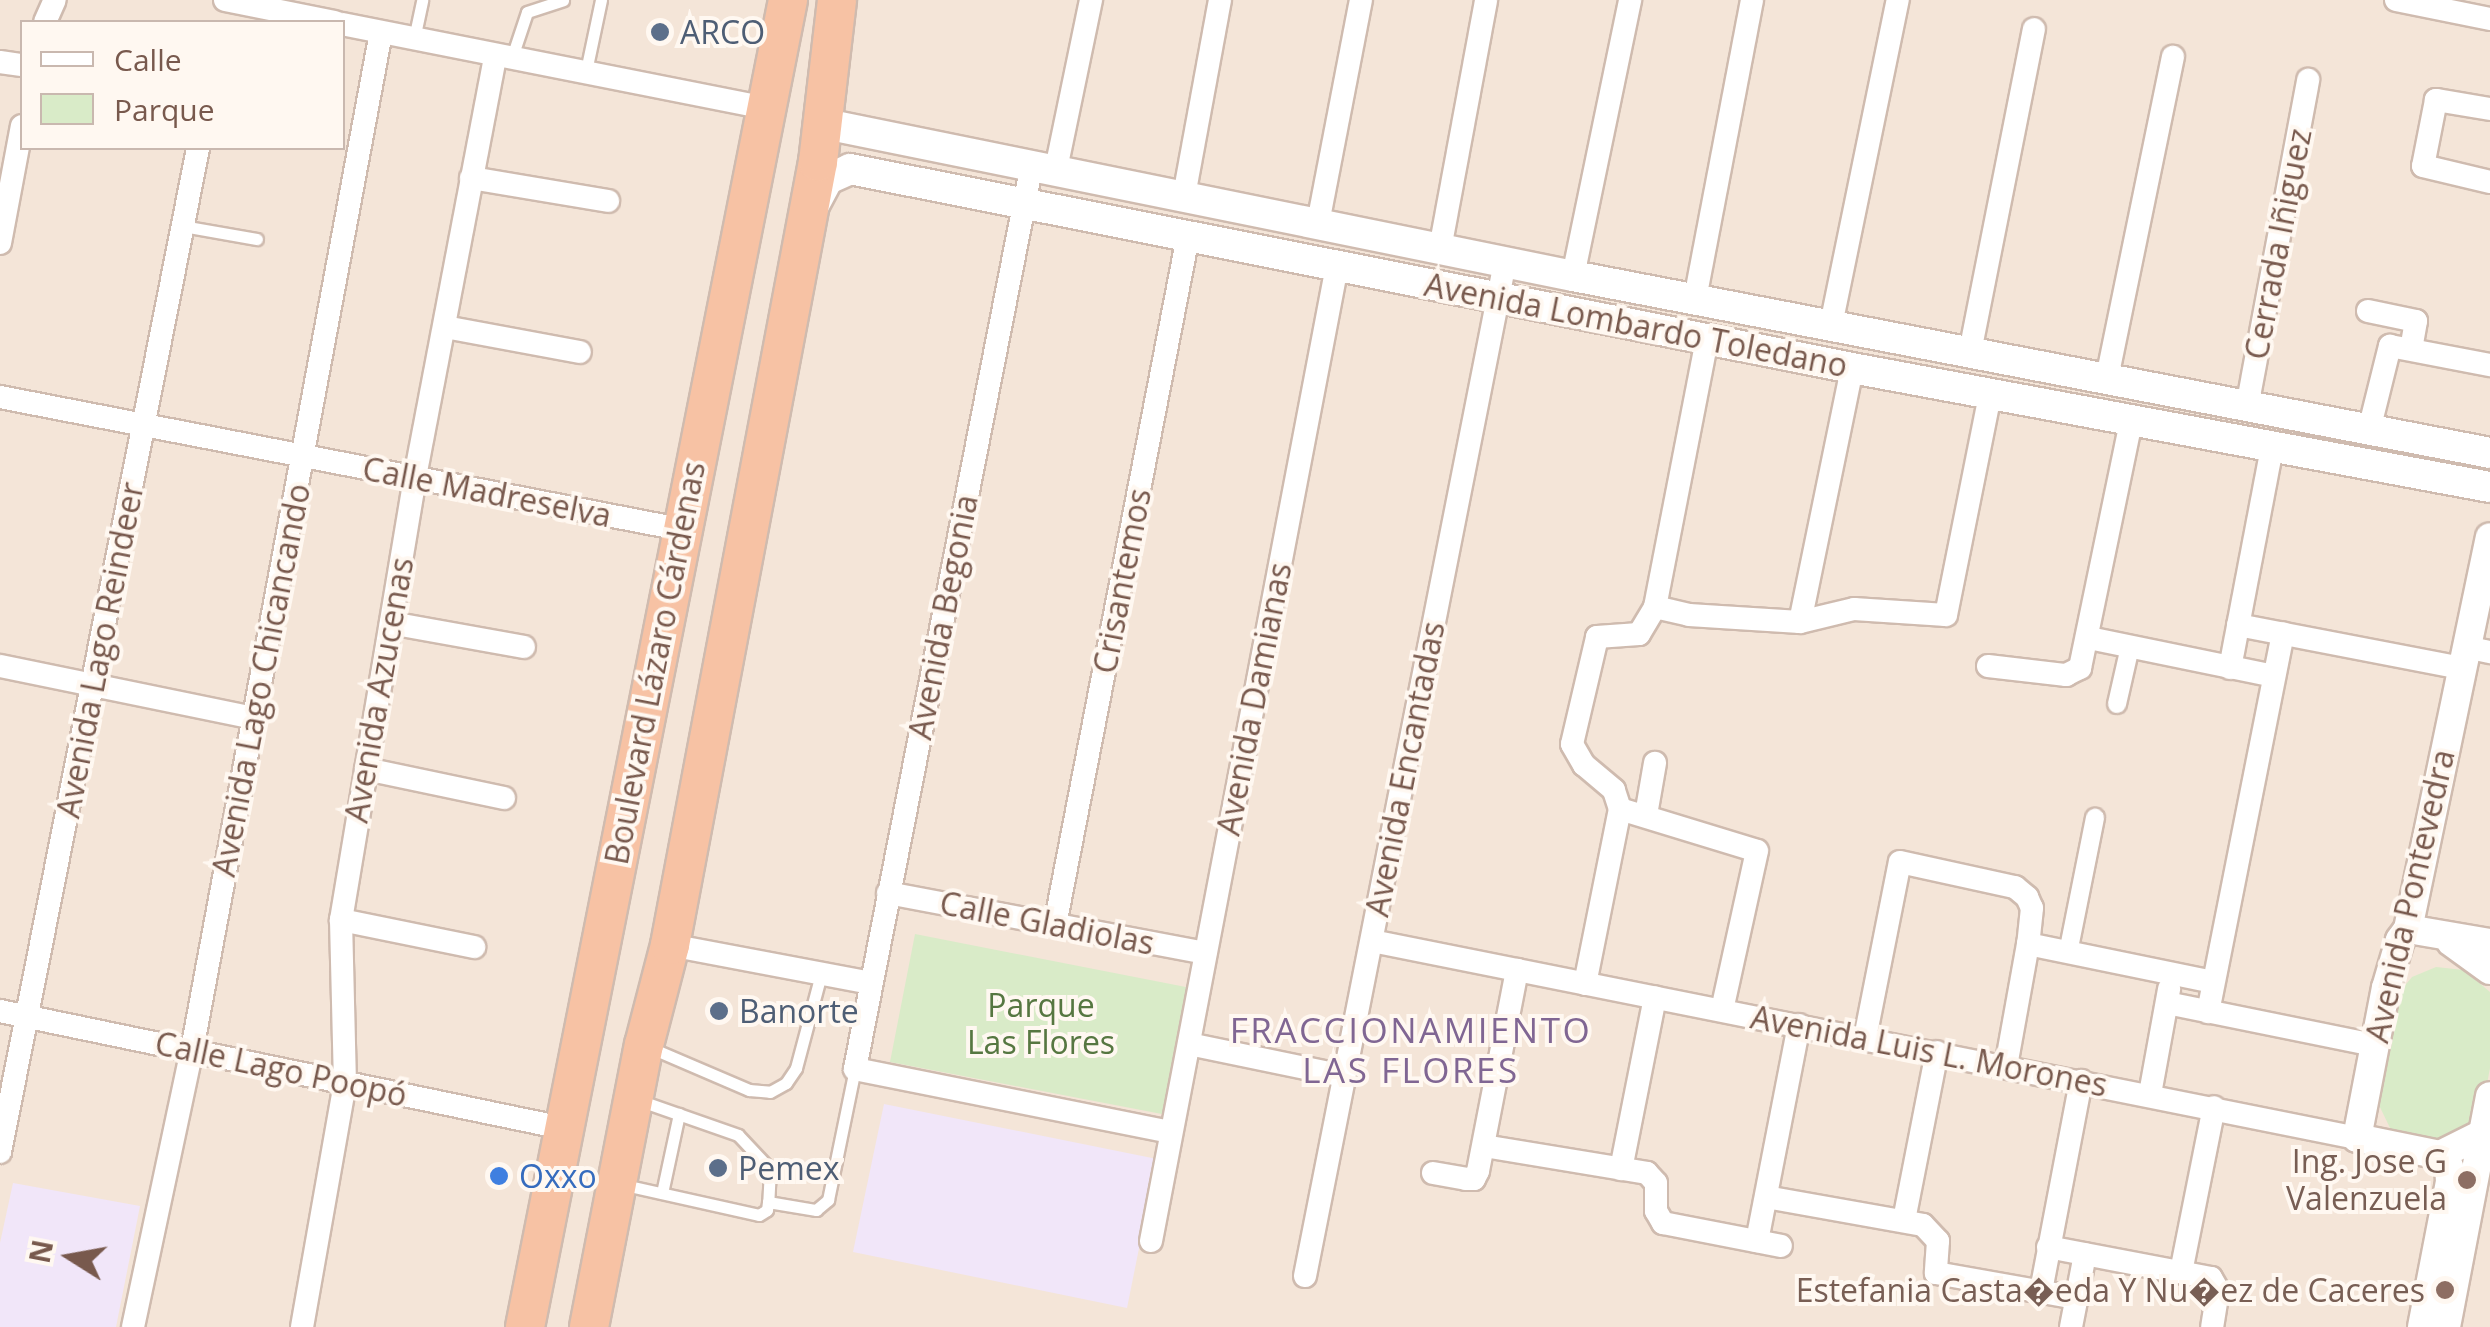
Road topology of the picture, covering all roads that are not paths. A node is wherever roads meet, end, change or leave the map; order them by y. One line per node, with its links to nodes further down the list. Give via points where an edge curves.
1 (226, 0): 18 (street)
2 (422, 0): 22 (lane)
3 (563, 0): 23 (lane, via 528,12)
4 (600, 0): 25 (lane)
5 (774, 0): 27 (highway)
6 (788, 0): 34 (highway, Boulevard Lázaro Cárdenas)
7 (838, 0): 32 (highway, Boulevard Lázaro Cárdenas)
8 (862, 0): 29 (highway)
9 (1090, 0): 33 (street, Avenida Begonia)
10 (1220, 0): 37 (street)
11 (1361, 0): 41 (street)
12 (1486, 0): 46 (street)
13 (1630, 0): 49 (street)
14 (1752, 0): 51 (street)
15 (1898, 0): 53 (street)
16 (2396, 0): 17 (street)
17 (2490, 19)
18 (325, 20)
19 (345, 25): 21 (street)
20 (2034, 28): 58 (street)
21 (381, 32): 22 (street); 72 (street, Avenida Lago Chicancando)
22 (414, 38): 23 (street)
23 (504, 56): 25 (street); 35 (street, Avenida Azucenas)
24 (2173, 57): 62 (street)
25 (586, 71): 27 (street)
26 (2308, 80): 66 (street, Cerrada Iñiguez)
27 (756, 106): 34 (highway)
28 (2490, 108): 36 (street, via 2435,100 2423,166)
29 (840, 127): 32 (highway); 33 (main road, Avenida Lombardo Toledano)
30 (20, 136): 43 (street)
31 (198, 150): 42 (street, Avenida Lago Reindeer)
32 (818, 162): 40 (highway, Boulevard Lázaro Cárdenas)
33 (1044, 166): 37 (main road, Avenida Lombardo Toledano); 39 (street, Avenida Begonia)
34 (753, 170): 75 (highway, Boulevard Lázaro Cárdenas)
35 (471, 178): 38 (street); 54 (street, Avenida Azucenas)
36 (2490, 182)
37 (1184, 196): 41 (main road, Avenida Lombardo Toledano)
38 (608, 201)
39 (1025, 204): 40 (main road, Avenida Lombardo Toledano, via 850,170 828,178); 44 (main road, Avenida Lombardo Toledano); 99 (street, Avenida Begonia)
40 (807, 218): 107 (highway, Boulevard Lázaro Cárdenas)
41 (1318, 224): 46 (main road, Avenida Lombardo Toledano)
42 (183, 226): 45 (lane); 68 (street, Avenida Lago Reindeer)
43 (1, 234)
44 (1188, 236): 48 (main road, Avenida Lombardo Toledano); 101 (street, Crisantemos)
45 (256, 240)
46 (1440, 249): 47 (main road, Avenida Lombardo Toledano)
47 (1505, 262): 49 (main road, Avenida Lombardo Toledano); 50 (street, Avenida Encantadas)
48 (1337, 266): 50 (main road, Avenida Lombardo Toledano); 110 (street, Avenida Damianas)
49 (1573, 276): 51 (main road, Avenida Lombardo Toledano)
50 (1498, 298): 55 (main road, Avenida Lombardo Toledano); 104 (street, Avenida Encantadas)
51 (1695, 300): 53 (main road, Avenida Lombardo Toledano)
52 (2368, 311): 56 (street, via 2416,321)
53 (1830, 325): 58 (main road, Avenida Lombardo Toledano)
54 (445, 327): 57 (street); 73 (street, Avenida Azucenas)
55 (1708, 340): 61 (main road, Avenida Lombardo Toledano); 77 (street)
56 (2412, 349): 59 (street); 69 (street, via 2387,348)
57 (580, 352)
58 (1970, 352): 60 (main road, Avenida Lombardo Toledano)
59 (2490, 365)
60 (2045, 367): 62 (main road, Avenida Lombardo Toledano); 65 (main road)
61 (1852, 368): 63 (main road, Avenida Lombardo Toledano); 78 (street)
62 (2108, 378): 66 (main road, Avenida Lombardo Toledano)
63 (1990, 394): 65 (main road, Avenida Lombardo Toledano); 78 (street, via 1946,615 1854,609)
64 (0, 396): 68 (street, Calle Madreselva)
65 (2038, 403): 67 (main road, Avenida Lombardo Toledano)
66 (2247, 407): 69 (main road, Avenida Lombardo Toledano)
67 (2131, 421): 70 (main road, Avenida Lombardo Toledano); 82 (street)
68 (145, 424): 72 (street, Calle Madreselva); 90 (street, Avenida Lago Reindeer)
69 (2368, 430): 71 (main road, Avenida Lombardo Toledano)
70 (2272, 447): 74 (main road, Avenida Lombardo Toledano); 80 (street)
71 (2490, 453)
72 (304, 456): 73 (street, Calle Madreselva); 92 (street, Avenida Lago Chicancando)
73 (415, 478): 75 (street, Calle Madreselva); 79 (street, Avenida Azucenas)
74 (2490, 488)
75 (680, 529): 124 (highway, Boulevard Lázaro Cárdenas)
76 (2490, 538): 85 (street, Avenida Pontevedra)
77 (1655, 606): 78 (street, via 1689,615); 96 (street, via 1639,634 1596,637 1572,744 1584,765 1614,790)
78 (1800, 622)
79 (391, 623): 83 (street); 94 (street, Avenida Azucenas)
80 (2238, 624): 81 (street); 88 (street)
81 (2282, 634): 85 (street); 89 (street)
82 (2089, 638): 84 (street); 87 (street, via 2080,668 2066,675)
83 (524, 647)
84 (2130, 647): 88 (street); 91 (street)
85 (2473, 656): 102 (street, Avenida Pontevedra)
86 (0, 666): 90 (street)
87 (1988, 666)
88 (2230, 668): 89 (street)
89 (2274, 676): 115 (street)
90 (93, 685): 92 (street); 123 (street, Avenida Lago Reindeer)
91 (2117, 704)
92 (253, 718): 130 (street, Avenida Lago Chicancando)
93 (1655, 764): 97 (street)
94 (366, 770): 95 (street); 100 (street, Avenida Azucenas)
95 (504, 798)
96 (1620, 809): 97 (street); 117 (street)
97 (1646, 815): 120 (street, via 1757,851)
98 (2095, 818): 109 (street)
99 (888, 892): 101 (street, Calle Gladiolas); 116 (street, Avenida Begonia)
100 (341, 920): 108 (street); 136 (street, Avenida Azucenas)
101 (1056, 925): 110 (street, Calle Gladiolas)
102 (2408, 930): 103 (street); 129 (street, Avenida Pontevedra, via 2395,956)
103 (2438, 934): 105 (street); 112 (street)
104 (1372, 941): 111 (street, Avenida Luis L. Morones); 134 (street, Avenida Encantadas)
105 (2490, 943)
106 (2028, 944): 109 (street); 127 (street, via 2032,908 2015,886 1900,862); 132 (street)
107 (670, 946): 113 (street); 126 (highway, Boulevard Lázaro Cárdenas)
108 (474, 947)
109 (2068, 952): 114 (street)
110 (1205, 953): 128 (street, Avenida Damianas)
111 (1516, 970): 117 (street, Avenida Luis L. Morones); 146 (street)
112 (2490, 970)
113 (820, 974): 116 (street); 126 (lane, via 796,1068 770,1092 749,1090)
114 (2172, 974): 115 (street); 119 (street)
115 (2213, 982): 122 (street)
116 (872, 983): 133 (street, Avenida Begonia)
117 (1584, 984): 118 (street, Avenida Luis L. Morones)
118 (1655, 997): 120 (street, Avenida Luis L. Morones); 149 (street)
119 (2166, 1003): 122 (street); 137 (street)
120 (1722, 1010): 125 (street, Avenida Luis L. Morones)
121 (0, 1011): 123 (street, Calle Lago Poopó)
122 (2208, 1012): 129 (street)
123 (27, 1016): 130 (street, Calle Lago Poopó); 147 (street, Avenida Lago Reindeer)
124 (586, 1018): 126 (highway); 142 (highway, Boulevard Lázaro Cárdenas)
125 (1799, 1026): 127 (street, Avenida Luis L. Morones); 153 (street)
126 (646, 1038): 139 (highway, Boulevard Lázaro Cárdenas)
127 (1864, 1038): 131 (street, Avenida Luis L. Morones)
128 (1189, 1044): 134 (street); 143 (street, Avenida Damianas)
129 (2374, 1045): 145 (street, Avenida Pontevedra)
130 (192, 1050): 136 (street, Calle Lago Poopó); 165 (street, Avenida Lago Chicancando)
131 (1938, 1052): 132 (street, Avenida Luis L. Morones); 155 (street)
132 (2006, 1066): 135 (street, Avenida Luis L. Morones)
133 (855, 1070): 143 (street); 154 (lane, via 828,1200 816,1210)
134 (1344, 1076): 162 (street, Avenida Encantadas)
135 (2081, 1082): 137 (street, Avenida Luis L. Morones); 159 (street)
136 (345, 1084): 142 (street, Calle Lago Poopó); 166 (street, Avenida Azucenas)
137 (2150, 1094): 140 (street, Avenida Luis L. Morones)
138 (2490, 1096): 144 (street)
139 (633, 1099): 141 (lane); 151 (highway, Boulevard Lázaro Cárdenas)
140 (2214, 1107): 145 (street, Avenida Luis L. Morones); 161 (street)
141 (679, 1114): 152 (lane); 154 (lane, via 724,1127 754,1147 770,1169)
142 (563, 1128): 167 (highway, Boulevard Lázaro Cárdenas)
143 (1171, 1132): 157 (street, Avenida Damianas)
144 (2482, 1134): 148 (street); 172 (street)
145 (2357, 1138): 148 (street, Avenida Luis L. Morones)
146 (1484, 1146): 149 (street); 150 (street, via 1474,1179)
147 (0, 1152)
148 (2440, 1155): 171 (street, via 2450,1181)
149 (1621, 1169): 156 (street, via 1646,1173 1656,1183 1658,1218 1670,1226)
150 (1433, 1172)
151 (616, 1183): 152 (lane); 168 (highway, Boulevard Lázaro Cárdenas)
152 (662, 1193): 154 (lane, via 758,1215)
153 (1766, 1198): 155 (street); 156 (street)
154 (768, 1202)
155 (1904, 1220): 163 (street, via 1934,1231 1936,1273)
156 (1757, 1240): 158 (street)
157 (1151, 1241)
158 (1781, 1246)
159 (2048, 1246): 160 (street); 163 (street)
160 (2085, 1254): 161 (street); 164 (street)
161 (2181, 1272): 170 (street, via 2216,1284)
162 (1305, 1276)
163 (2041, 1291): 164 (street)
164 (2076, 1298): 169 (street)
165 (133, 1327)
166 (302, 1327)
167 (525, 1327)
168 (589, 1327)
169 (2071, 1327)
170 (2212, 1327)
171 (2422, 1327)
172 (2446, 1327)

